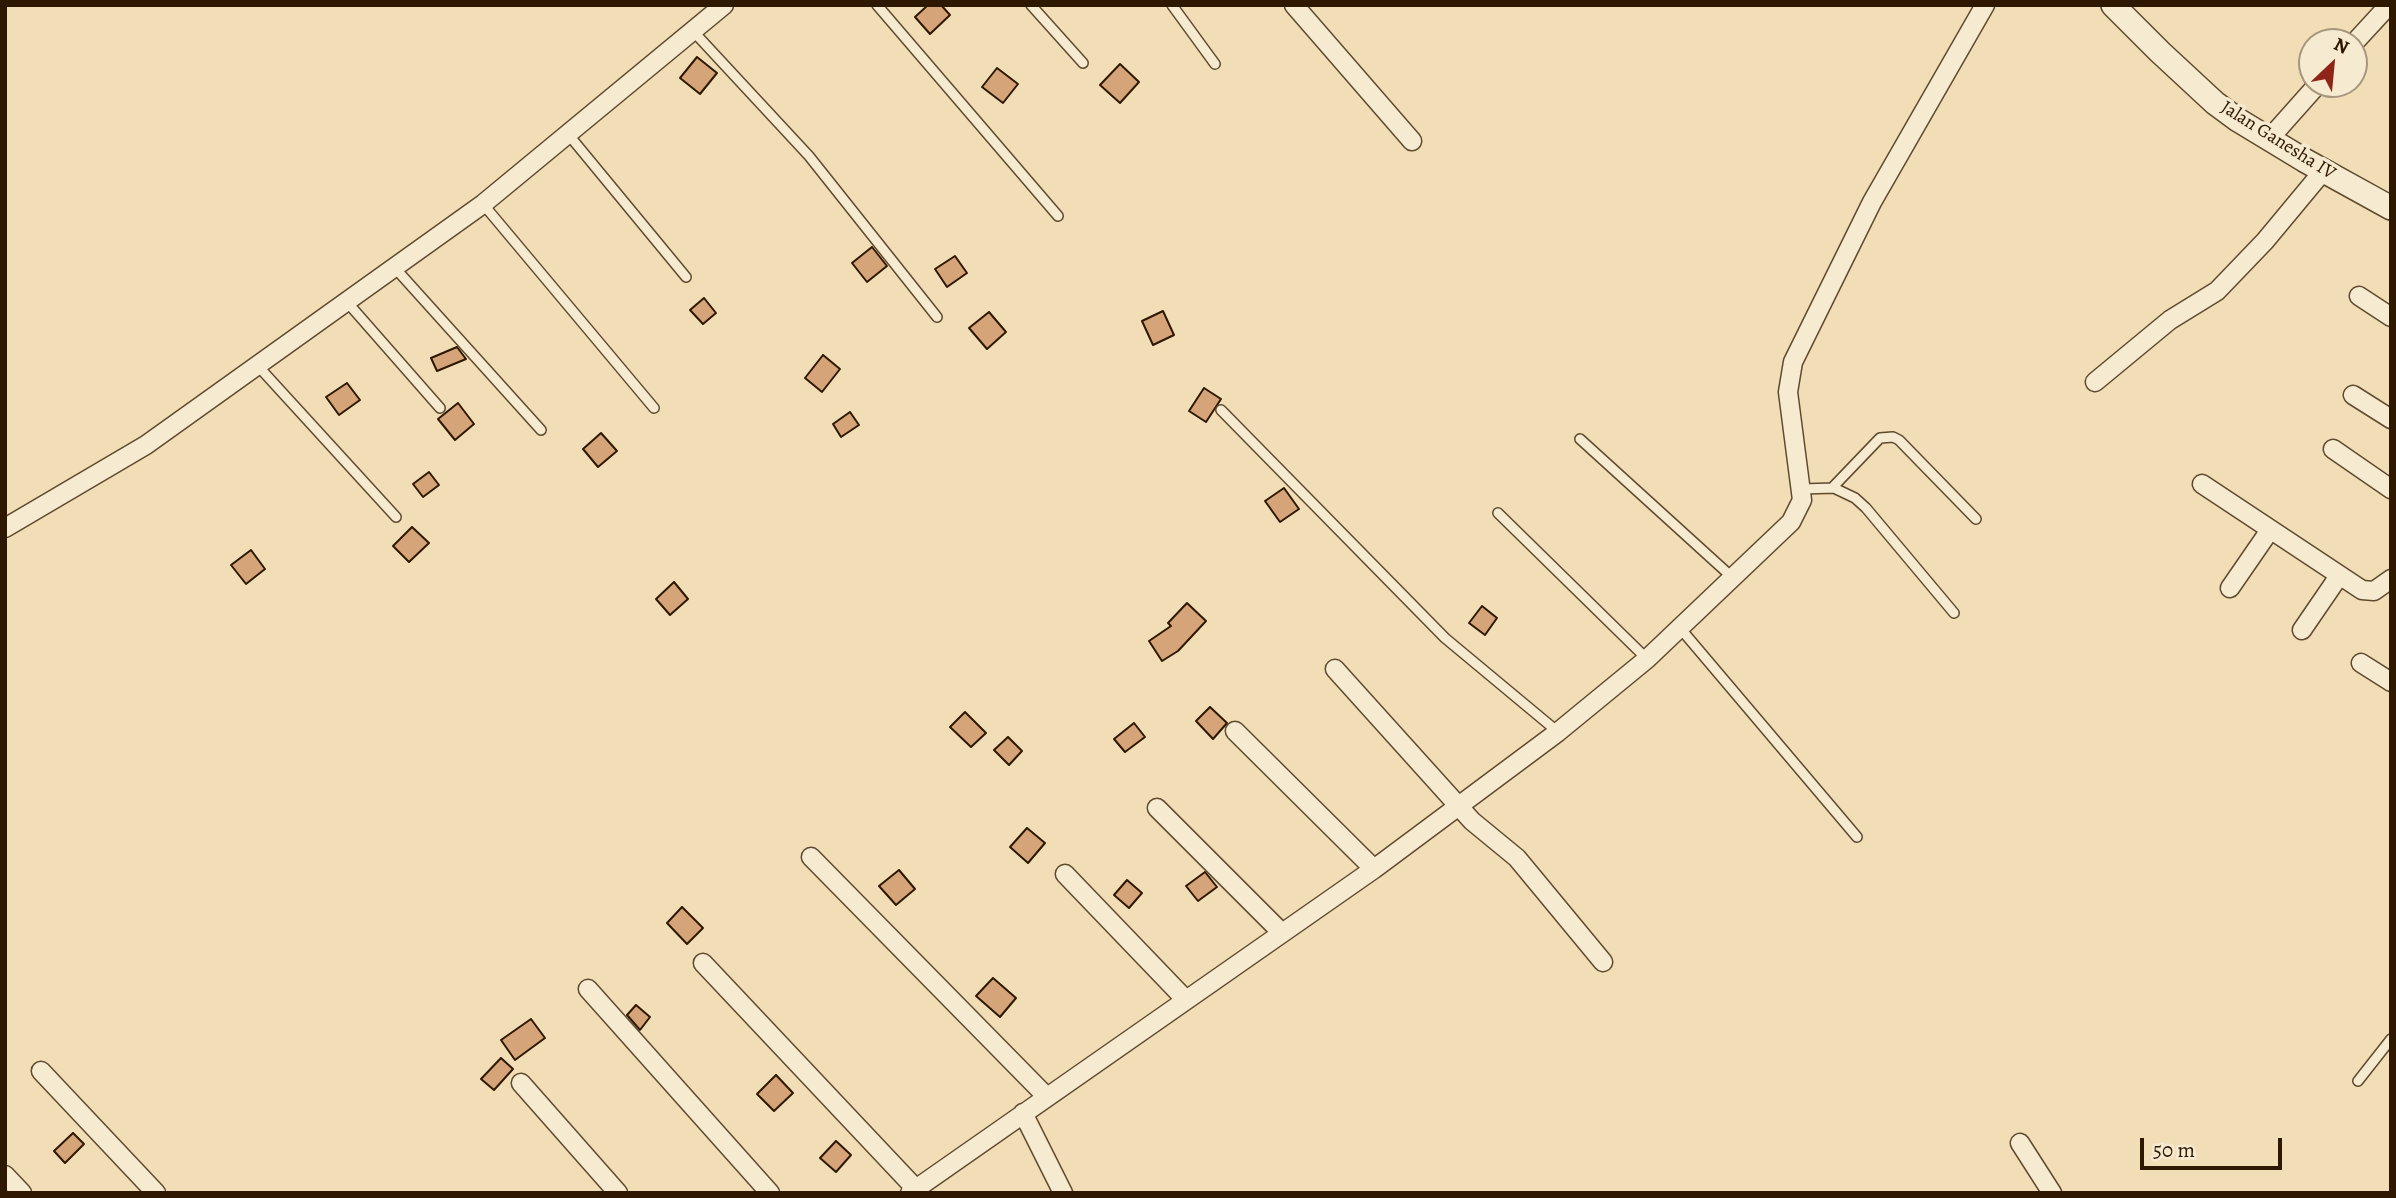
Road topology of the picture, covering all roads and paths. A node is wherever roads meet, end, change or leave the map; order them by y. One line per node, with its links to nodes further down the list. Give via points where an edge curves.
1 (724, 5): 10 (street)
2 (877, 5): 20 (lane)
3 (1031, 5): 11 (lane)
4 (1172, 5): 12 (lane)
5 (1294, 5): 16 (street)
6 (1985, 5): 39 (street, via 1872,202 1793,362 1788,392)
7 (2113, 5): 15 (street, Jalan Ganesha IV, via 2216,103)
8 (2389, 5): 9 (street)
9 (2368, 28)
10 (693, 31): 14 (street); 25 (lane, via 808,156)
11 (1083, 63)
12 (1215, 64)
13 (2306, 98): 15 (street)
14 (568, 134): 18 (street); 22 (lane)
15 (2270, 138): 17 (street, Jalan Ganesha IV)
16 (1412, 141)
17 (2324, 170): 19 (street, Jalan Ganesha IV); 28 (street, via 2217,291 2170,320)
18 (483, 204): 21 (street); 31 (lane)
19 (2391, 208)
20 (1058, 216)
21 (396, 268): 24 (street); 34 (lane)
22 (686, 277)
23 (2358, 296): 26 (street)
24 (347, 302): 27 (street); 30 (lane)
25 (937, 317)
26 (2391, 317)
27 (258, 366): 42 (lane); 44 (street, via 146,445)
28 (2095, 382)
29 (2353, 395): 33 (street)
30 (440, 408)
31 (654, 408)
32 (1221, 410): 58 (lane, via 1445,638)
33 (2391, 419)
34 (541, 430)
35 (1580, 439): 47 (lane)
36 (2333, 449): 40 (street)
37 (2202, 484): 45 (street)
38 (1832, 488): 39 (lane); 43 (lane, via 1880,438 1893,436); 50 (lane, via 1867,508)
39 (1802, 489): 47 (street, via 1791,522)
40 (2391, 489)
41 (1498, 513): 53 (lane)
42 (396, 517)
43 (1976, 519)
44 (5, 528)
45 (2270, 530): 46 (street); 49 (street)
46 (2339, 576): 48 (street, via 2369,592); 52 (street)
47 (1733, 578): 51 (street)
48 (2391, 579)
49 (2230, 588)
50 (1954, 613)
51 (1679, 628): 53 (street); 61 (lane)
52 (2302, 630)
53 (1647, 659): 58 (street)
54 (2361, 663): 56 (street)
55 (1335, 669): 59 (street)
56 (2391, 682)
57 (1235, 732): 63 (street)
58 (1558, 732): 59 (street)
59 (1457, 805): 63 (street); 67 (street, via 1517,858)
60 (1157, 808): 65 (street)
61 (1857, 837)
62 (811, 857): 74 (street)
63 (1374, 869): 65 (street)
64 (1065, 874): 69 (street)
65 (1282, 933): 69 (street)
66 (703, 962): 78 (street)
67 (1603, 962)
68 (588, 989): 82 (street)
69 (1186, 1000): 74 (street)
70 (2391, 1039): 72 (lane)
71 (41, 1071): 80 (street)
72 (2358, 1081)
73 (521, 1083): 81 (street)
74 (1046, 1096): 75 (street)
75 (1023, 1113): 78 (street); 83 (street)
76 (2020, 1143): 84 (street)
77 (5, 1175): 79 (street)
78 (913, 1191)
79 (22, 1193)
80 (156, 1193)
81 (618, 1193)
82 (770, 1193)
83 (1063, 1193)
84 (2052, 1193)

